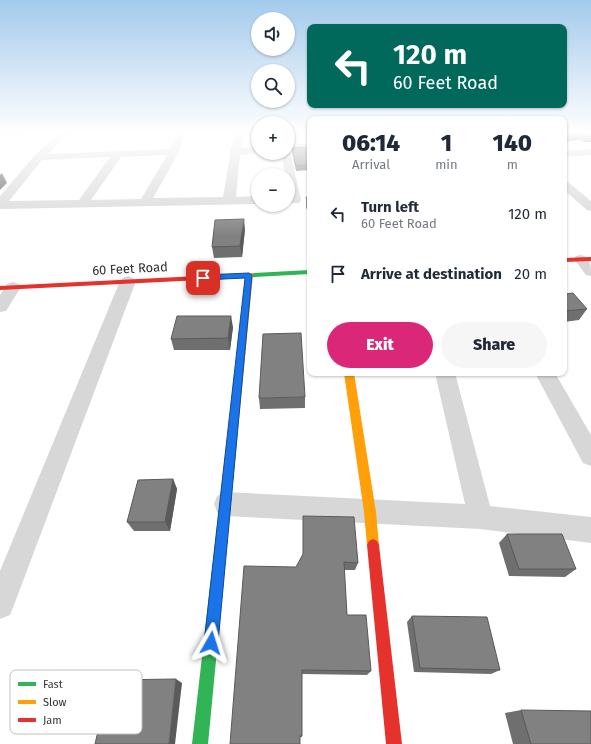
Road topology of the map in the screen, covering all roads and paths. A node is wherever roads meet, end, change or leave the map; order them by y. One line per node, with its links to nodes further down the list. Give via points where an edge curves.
1 (31, 167): 11 (street)
2 (109, 167): 12 (street)
3 (165, 167): 10 (street)
4 (233, 167): 9 (street)
5 (567, 187): 13 (street)
6 (251, 200): 9 (street)
7 (295, 200): 8 (street)
8 (307, 200)
9 (229, 201): 10 (street)
10 (144, 203): 12 (street)
11 (0, 204): 12 (street)
12 (82, 204)
13 (591, 207)
14 (586, 259): 15 (street); 17 (street)
15 (567, 260)
16 (307, 272): 18 (street, 60 Feet Road)
17 (591, 272)
18 (249, 275): 19 (street, 60 Feet Road); 26 (street)
19 (128, 281): 20 (street, 60 Feet Road); 30 (street)
20 (7, 287): 21 (street)
21 (0, 307)
22 (349, 376): 27 (street)
23 (446, 376): 28 (street)
24 (547, 376): 25 (street)
25 (591, 456)
26 (226, 504): 27 (street); 31 (street)
27 (370, 512): 28 (street); 32 (street)
28 (480, 517): 29 (street)
29 (591, 530)
30 (0, 605)
31 (200, 744)
32 (394, 744)

